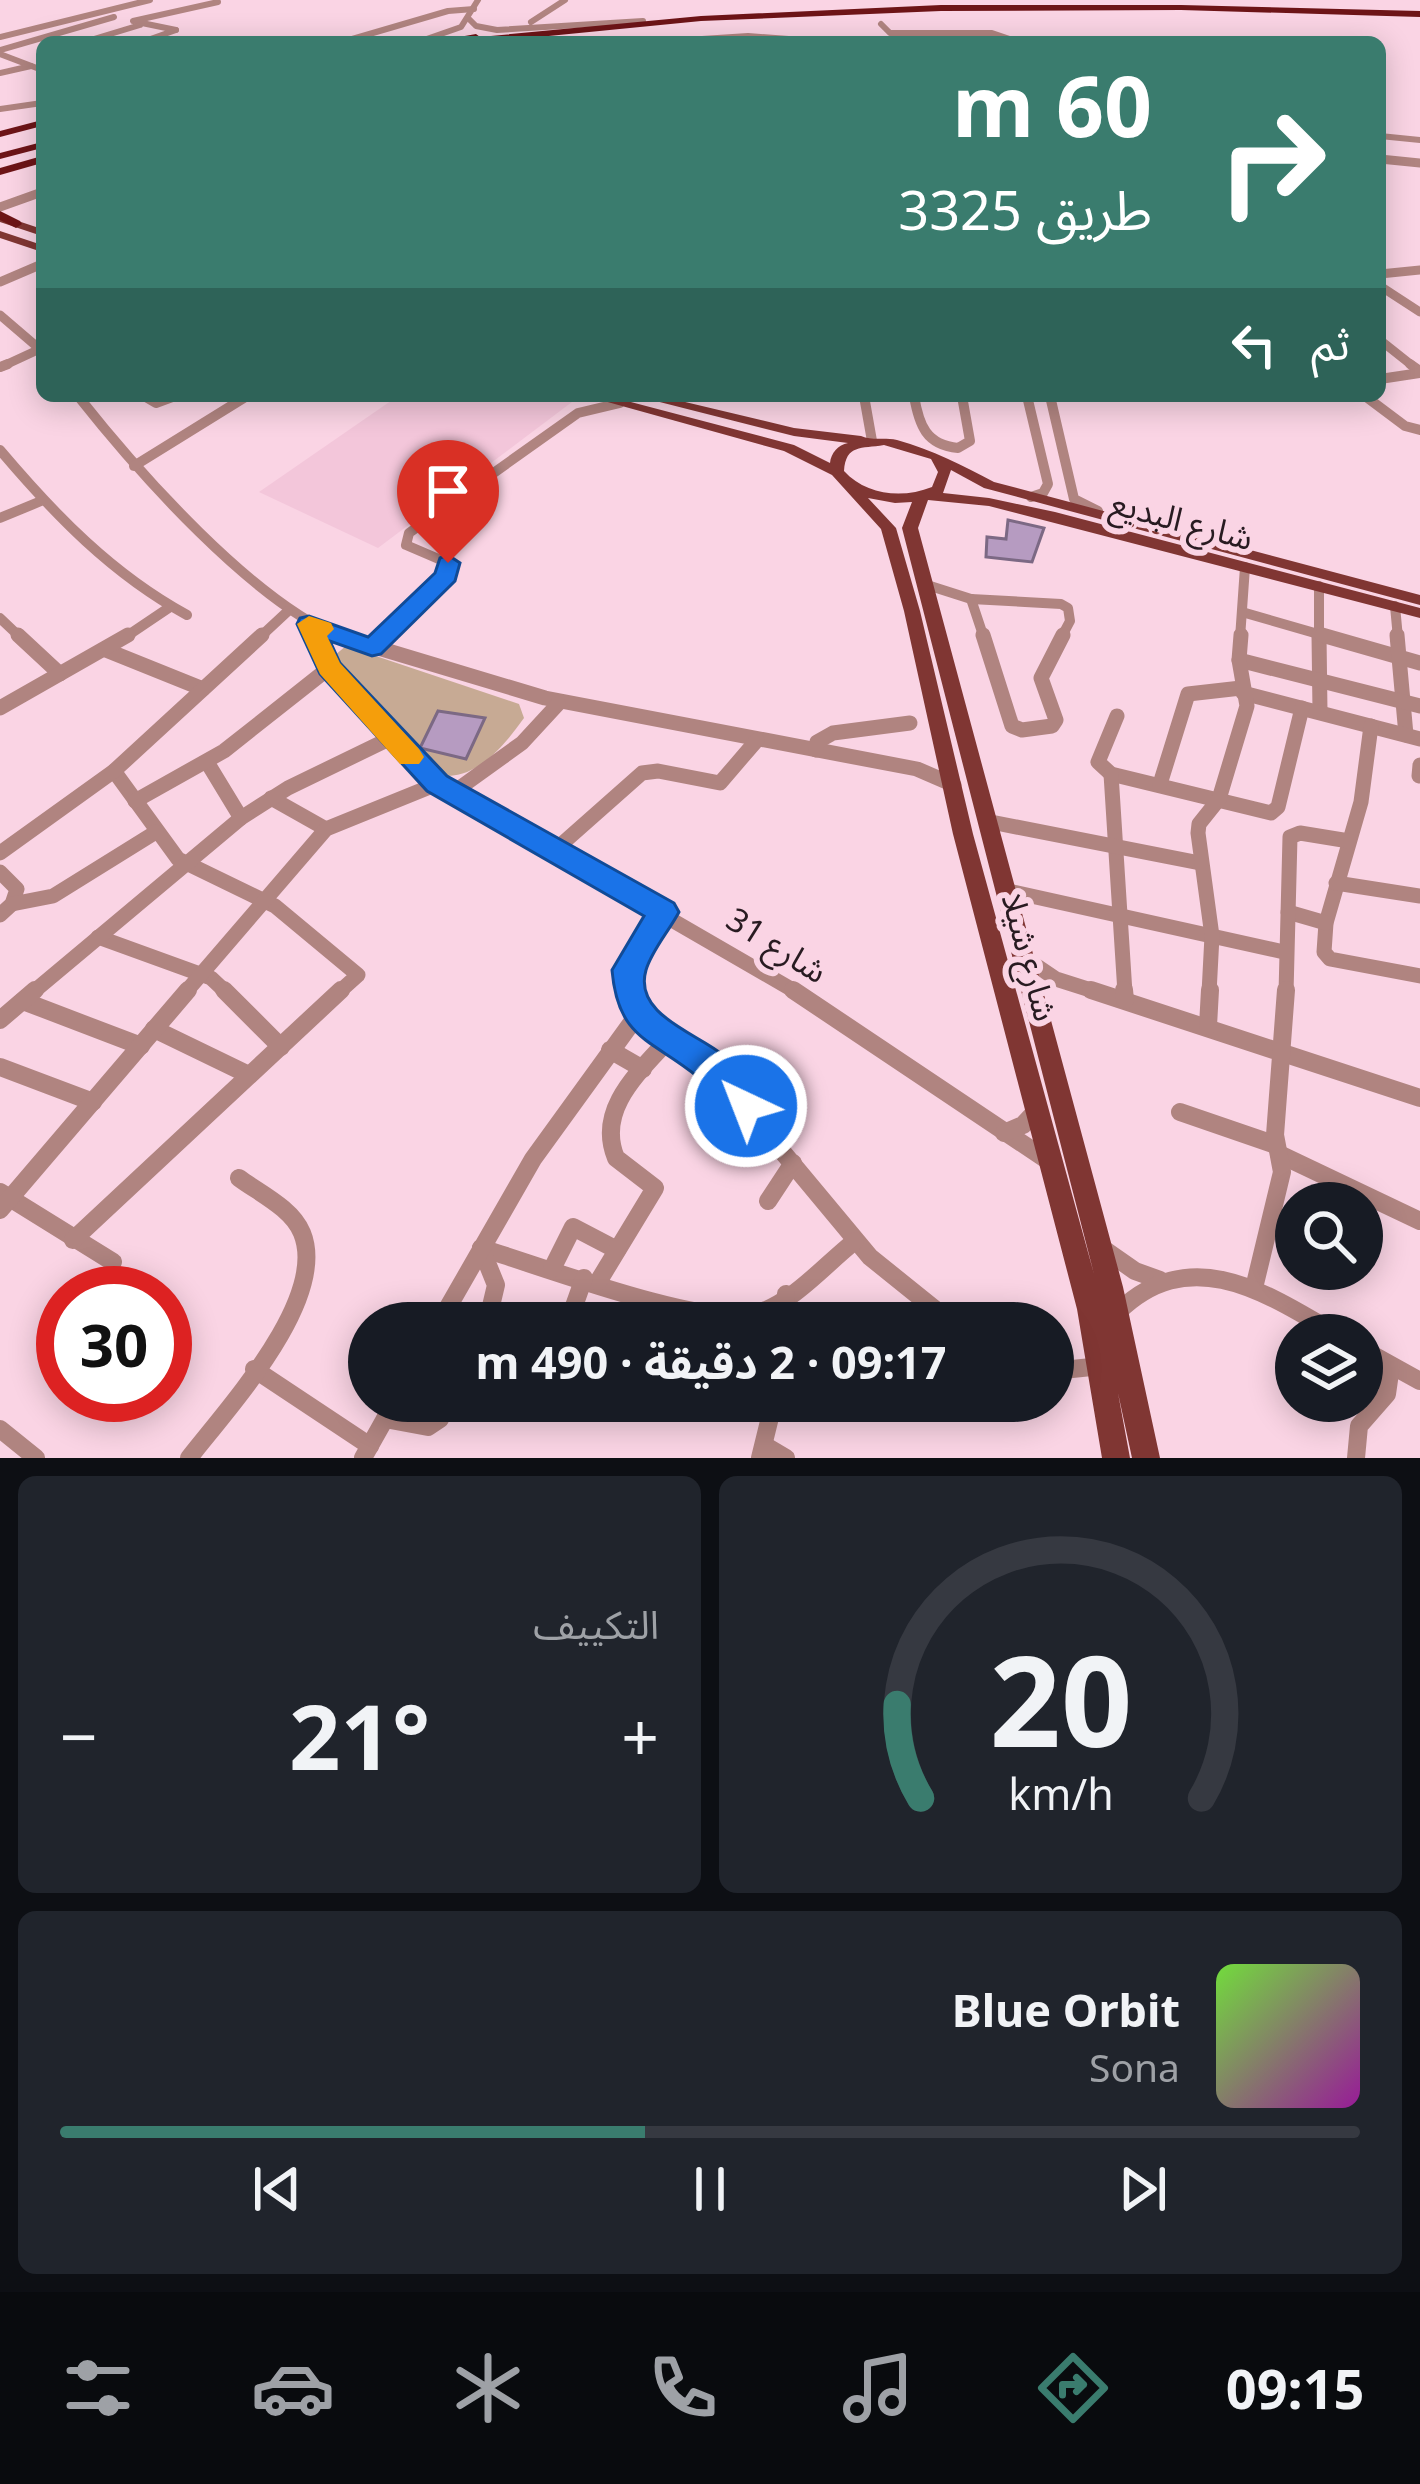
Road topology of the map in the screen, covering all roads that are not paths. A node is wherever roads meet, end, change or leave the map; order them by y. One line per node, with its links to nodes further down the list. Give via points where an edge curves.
1 (150, 0): 6 (street)
2 (478, 0): 5 (street)
3 (565, 0): 11 (street)
4 (218, 2): 10 (street)
5 (474, 9): 9 (street); 19 (street)
6 (92, 11): 7 (street); 26 (street)
7 (114, 16): 10 (street); 16 (street)
8 (1420, 17): 14 (highway, via 1118,14); 14 (highway, via 1096,6)
9 (469, 19): 14 (street, via 497,30); 20 (street)
10 (133, 21): 12 (street)
11 (531, 22)
12 (145, 23): 17 (street); 18 (street, via 176,30)
13 (881, 24): 25 (street, via 890,34)
14 (639, 25): 15 (highway); 23 (highway); 24 (highway)
15 (560, 28): 21 (highway); 22 (highway)
16 (56, 36)
17 (103, 36)
18 (159, 36)
19 (363, 36)
20 (438, 36)
21 (489, 36)
22 (505, 36)
23 (563, 36)
24 (576, 36)
25 (1008, 36)
26 (0, 37)
27 (36, 43): 28 (street)
28 (0, 52): 29 (street)
29 (31, 66): 30 (street); 31 (street)
30 (36, 68)
31 (0, 73)
32 (36, 102): 33 (street)
33 (0, 110)
34 (36, 125): 35 (highway)
35 (0, 134)
36 (36, 137): 39 (highway)
37 (1386, 137): 38 (street)
38 (1420, 140)
39 (0, 147)
40 (36, 147): 41 (highway)
41 (0, 156)
42 (36, 160): 45 (highway)
43 (1386, 160): 44 (street)
44 (1420, 163)
45 (0, 170)
46 (36, 195): 47 (street)
47 (0, 211): 48 (highway)
48 (16, 224): 49 (main road)
49 (36, 230)
50 (0, 234): 51 (main road)
51 (36, 247)
52 (36, 267): 55 (street)
53 (1420, 270): 54 (street)
54 (1386, 273)
55 (0, 282)
56 (1386, 290): 57 (street)
57 (1420, 312)
58 (0, 315): 60 (street)
59 (1386, 345): 63 (street)
60 (36, 346)
61 (36, 352): 62 (street)
62 (0, 367)
63 (1420, 372): 64 (street)
64 (1386, 378)
65 (83, 402): 85 (street)
66 (237, 402): 85 (street)
67 (581, 402): 78 (street)
68 (616, 402): 77 (main road)
69 (668, 402): 81 (main road)
70 (865, 402): 81 (street)
71 (915, 402): 72 (street, via 922,433 958,448 970,441)
72 (963, 402)
73 (1028, 402): 88 (street, via 1048,484)
74 (1051, 402): 91 (street, via 1074,499)
75 (1373, 402): 80 (street)
76 (156, 403): 79 (street)
77 (620, 403): 78 (street); 82 (main road)
78 (578, 413): 107 (street, via 410,533 410,548 448,563 447,575)
79 (163, 418)
80 (1420, 430)
81 (872, 441): 84 (main road, شارع البديع); 86 (main road, via 842,451)
82 (763, 442): 86 (main road, via 809,455); 95 (main road, via 814,468 866,516)
83 (0, 450): 89 (street)
84 (936, 456): 87 (main road, شارع شيلا, via 944,480); 88 (main road, شارع البديع)
85 (134, 466): 99 (street)
86 (844, 480): 87 (main road, شارع البديع, via 884,497); 95 (main road, شارع شيلا, via 888,529)
87 (924, 496): 92 (main road, شارع البديع, via 1026,510); 95 (main road, شارع شيلا, via 910,521)
88 (1031, 497): 91 (main road, شارع البديع)
89 (41, 501): 90 (street); 98 (street)
90 (0, 518)
91 (1125, 520): 96 (main road, شارع البديع)
92 (1244, 567): 93 (main road, شارع البديع); 100 (street)
93 (1319, 586): 97 (main road, شارع البديع); 106 (street)
94 (970, 596): 94 (street, via 1012,726 1054,724 1041,678 1070,621 1068,608); 95 (street)
95 (927, 598): 128 (main road, شارع شيلا); 143 (main road, شارع شيلا)
96 (1420, 600)
97 (1395, 606): 101 (main road, شارع البديع); 109 (street)
98 (170, 607): 102 (street); 108 (street)
99 (288, 611): 104 (street); 115 (street)
100 (1242, 612): 106 (street); 110 (street)
101 (1420, 613)
102 (187, 615)
103 (0, 618): 105 (street)
104 (309, 624): 107 (street); 112 (street, شارع 31)
105 (7, 633): 113 (street)
106 (1320, 636): 109 (street); 114 (street)
107 (372, 648): 117 (street)
108 (106, 650): 113 (street); 115 (street)
109 (1400, 658): 111 (street); 118 (street)
110 (1239, 660): 114 (street); 116 (street)
111 (1420, 663)
112 (329, 668): 126 (street, شارع 31); 130 (street)
113 (60, 674): 119 (street)
114 (1322, 681): 118 (street); 121 (street)
115 (203, 688): 133 (street)
116 (1242, 691): 120 (street); 136 (street, via 1188,694); 140 (street, via 1247,706)
117 (558, 704): 127 (street); 138 (street, via 522,743)
118 (1412, 704): 125 (street)
119 (0, 708)
120 (1302, 708): 121 (street); 140 (street, via 1278,808 1264,812)
121 (1320, 712): 124 (street)
122 (1117, 716): 134 (street, via 1098,762)
123 (910, 724): 129 (street, via 833,734)
124 (1371, 726): 125 (street); 146 (street)
125 (1413, 737)
126 (391, 738): 138 (street, شارع 31); 139 (street)
127 (757, 740): 129 (street); 148 (street, via 720,783 658,771 634,776)
128 (945, 749): 132 (street, via 935,764); 137 (main road, شارع شيلا)
129 (816, 750): 132 (street)
130 (207, 762): 141 (street); 142 (street)
131 (1420, 765): 135 (street)
132 (917, 769): 137 (street)
133 (114, 771): 141 (street); 149 (street)
134 (1111, 774): 136 (street); 147 (street)
135 (1419, 776)
136 (1160, 784): 140 (street)
137 (954, 785): 186 (main road, شارع شيلا)
138 (446, 788): 144 (street); 148 (street, شارع 31)
139 (271, 798): 142 (street); 144 (street)
140 (1219, 799): 150 (street, via 1199,824)
141 (135, 801): 145 (street)
142 (241, 818): 151 (street)
143 (986, 821): 147 (street); 154 (main road, شارع شيلا)
144 (326, 829): 156 (street)
145 (155, 832): 151 (street); 157 (street, via 53,896)
146 (1349, 841): 153 (street); 159 (street, via 1292,834)
147 (1118, 846): 150 (street); 160 (street)
148 (555, 850): 158 (street, شارع 31)
149 (0, 853)
150 (1201, 862): 162 (street)
151 (184, 865): 156 (street); 163 (street)
152 (0, 872): 157 (street, via 17,889)
153 (1336, 883): 155 (street); 161 (street)
154 (1004, 890): 160 (street); 165 (main road, شارع شيلا)
155 (1420, 896)
156 (265, 899): 166 (street); 178 (street, via 358,975)
157 (6, 909)
158 (663, 912): 172 (street, via 628,970); 188 (street, شارع 31)
159 (1288, 913): 161 (street); 164 (street)
160 (1121, 916): 162 (street); 170 (street)
161 (1326, 923): 167 (street, via 1330,959)
162 (1212, 936): 164 (street); 174 (street)
163 (98, 937): 166 (street); 171 (street)
164 (1284, 952): 180 (street)
165 (1022, 953): 168 (street); 169 (main road, شارع شيلا)
166 (202, 973): 175 (street); 178 (street)
167 (1420, 976)
168 (1056, 979): 169 (street); 170 (street)
169 (1034, 999): 198 (main road, شارع شيلا)
170 (1125, 1000): 174 (street)
171 (22, 1001): 173 (street); 177 (street)
172 (638, 1014): 176 (street); 179 (street)
173 (0, 1020)
174 (1208, 1026): 180 (street)
175 (154, 1029): 177 (street); 183 (street)
176 (668, 1040): 182 (street); 190 (street, via 711,1066)
177 (141, 1046): 185 (street)
178 (281, 1047): 183 (street)
179 (610, 1050): 182 (street); 199 (street)
180 (1284, 1054): 184 (street); 189 (street)
181 (0, 1066): 185 (street)
182 (643, 1069): 200 (street, via 614,1109 611,1146 655,1188)
183 (249, 1075): 196 (street)
184 (1420, 1098)
185 (93, 1102): 193 (street)
186 (1037, 1110): 188 (street); 191 (main road, شارع شيلا)
187 (1180, 1112): 189 (street)
188 (1004, 1133): 191 (street, شارع 31)
189 (1278, 1150): 195 (street); 205 (street, via 1282,1172)
190 (793, 1163): 194 (street); 197 (street)
191 (1053, 1165): 215 (main road, شارع شيلا)
192 (239, 1178): 217 (street, via 287,1215 307,1246 303,1291)
193 (3, 1200): 196 (street)
194 (768, 1201)
195 (1420, 1221)
196 (74, 1240): 201 (street)
197 (855, 1240): 206 (street); 211 (street)
198 (1098, 1244): 204 (street); 212 (main road, شارع شيلا)
199 (481, 1249): 202 (street); 207 (street); 208 (street, via 496,1280)
200 (617, 1250): 202 (street, via 573,1226); 203 (street)
201 (113, 1262)
202 (553, 1269): 203 (street)
203 (591, 1280): 206 (street, via 723,1316 746,1316); 209 (street)
204 (1160, 1280): 205 (street, via 1215,1277); 212 (street)
205 (1254, 1288): 213 (street)
206 (786, 1294): 210 (street)
207 (451, 1302)
208 (494, 1302)
209 (579, 1302)
210 (785, 1302)
211 (924, 1302)
212 (1116, 1314): 228 (main road, شارع شيلا)
213 (1300, 1314)
214 (1383, 1361): 216 (street)
215 (1101, 1366): 218 (street); 227 (main road, شارع شيلا)
216 (1391, 1366): 219 (street); 229 (street, via 1387,1394 1359,1426)
217 (254, 1369): 223 (street); 225 (street)
218 (1074, 1369)
219 (1420, 1382)
220 (383, 1422): 223 (street)
221 (0, 1429): 224 (street)
222 (762, 1451): 226 (street)
223 (366, 1452)
224 (36, 1458)
225 (189, 1458)
226 (786, 1458)
227 (1116, 1458)
228 (1146, 1458)
229 (1356, 1458)

